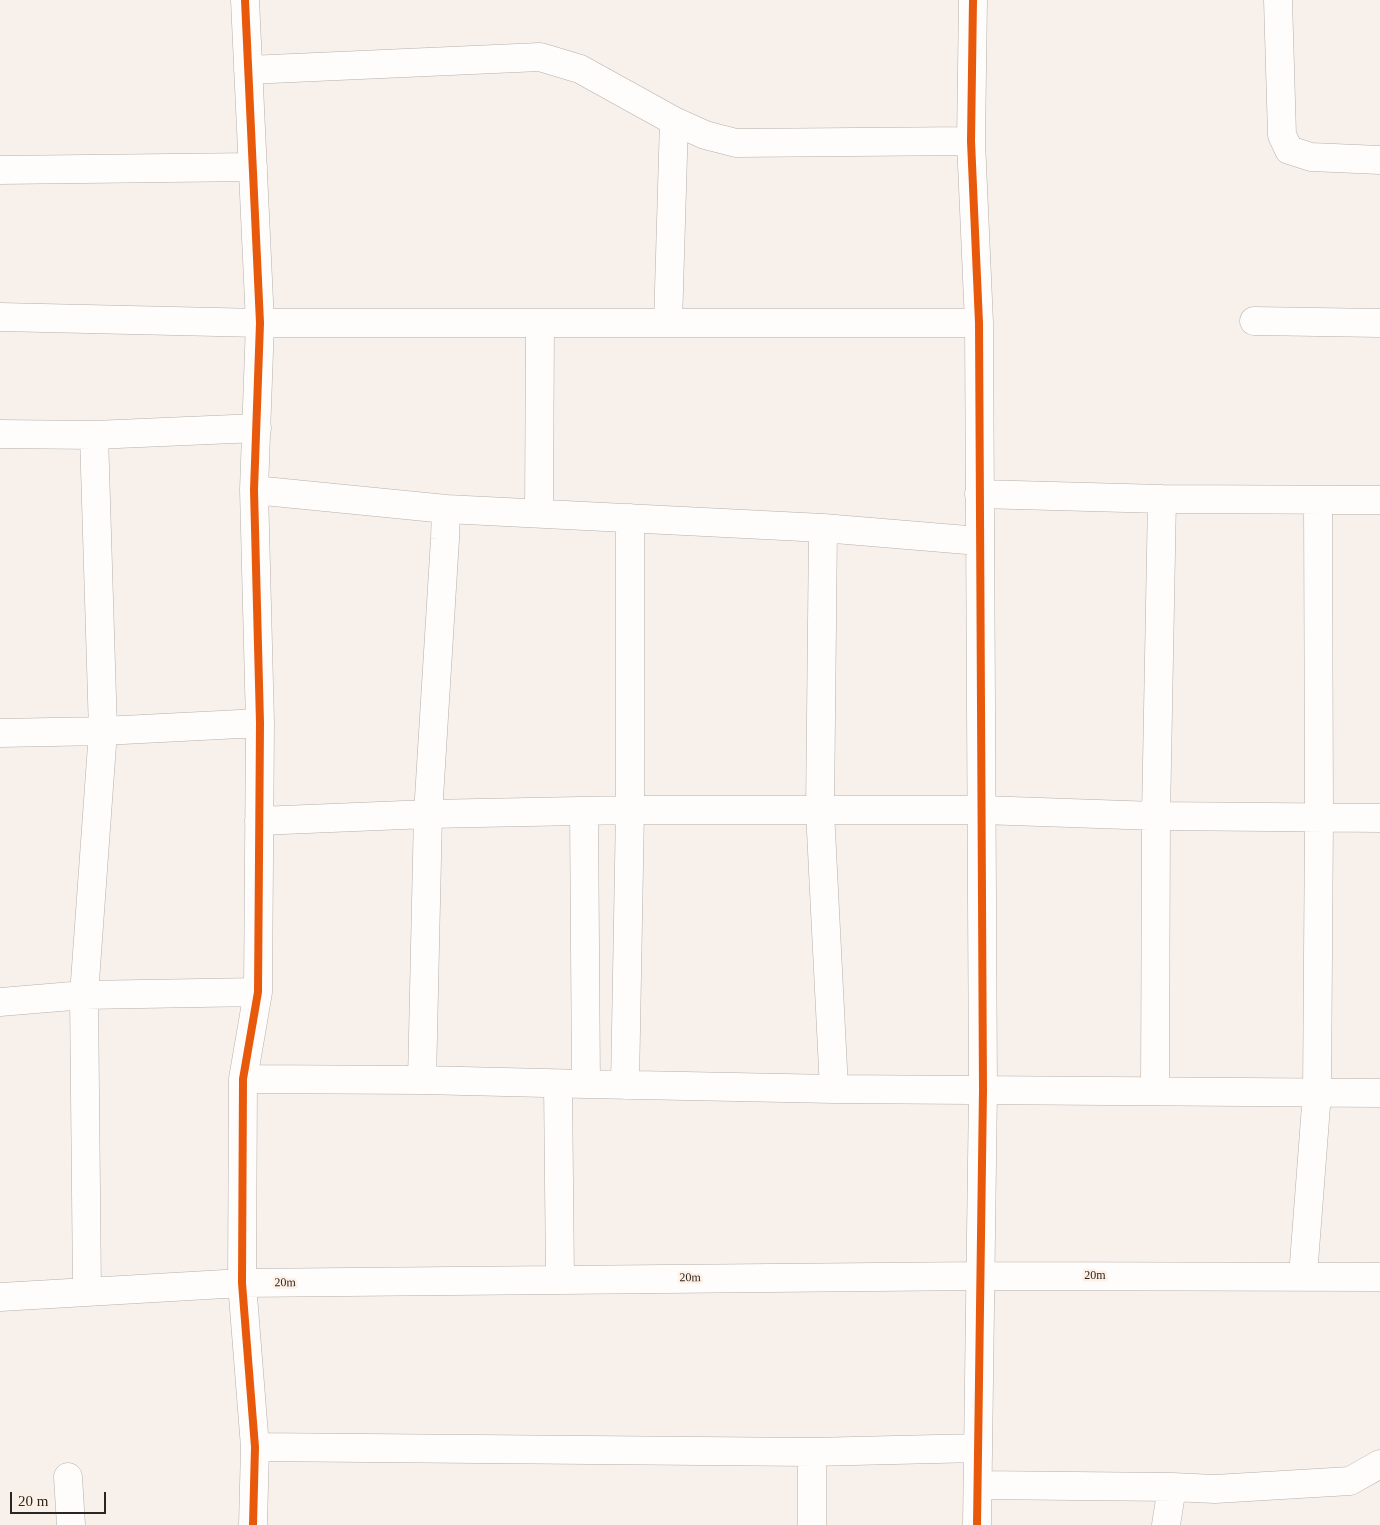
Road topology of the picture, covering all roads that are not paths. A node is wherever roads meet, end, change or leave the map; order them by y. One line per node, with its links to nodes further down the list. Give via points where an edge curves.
1 (245, 0): 4 (street)
2 (973, 0): 6 (street)
3 (1278, 0): 7 (street, via 1282,135 1289,150 1311,157)
4 (248, 70): 5 (street, via 540,57 580,69); 8 (street)
5 (674, 121): 6 (street, via 705,135 736,143); 14 (street)
6 (971, 141): 15 (street)
7 (1380, 160)
8 (253, 167): 9 (street); 12 (street)
9 (0, 170)
10 (0, 317): 12 (street)
11 (1254, 321): 16 (street)
12 (260, 323): 13 (street); 17 (street)
13 (540, 323): 14 (street); 26 (street)
14 (668, 323): 15 (street)
15 (978, 323): 21 (street)
16 (1380, 323)
17 (257, 428): 19 (street); 20 (street)
18 (0, 434): 19 (street)
19 (94, 435): 31 (street)
20 (254, 490): 25 (street); 30 (street)
21 (979, 494): 22 (street); 29 (street)
22 (1162, 499): 23 (street); 38 (street)
23 (1318, 500): 24 (street); 39 (street)
24 (1380, 500)
25 (446, 509): 26 (street); 37 (street)
26 (539, 513): 27 (street)
27 (630, 518): 28 (street); 33 (street)
28 (823, 528): 29 (street); 36 (street)
29 (979, 541): 34 (street)
30 (260, 723): 31 (street); 41 (street)
31 (103, 731): 32 (street); 43 (street)
32 (0, 733)
33 (630, 810): 35 (street); 36 (street); 49 (street)
34 (982, 810): 36 (street); 38 (street); 51 (street)
35 (584, 811): 37 (street); 48 (street)
36 (820, 811): 50 (street)
37 (428, 814): 41 (street); 46 (street)
38 (1156, 816): 39 (street); 52 (street)
39 (1319, 818): 40 (street); 53 (street)
40 (1380, 818)
41 (259, 820): 42 (street)
42 (258, 992): 43 (street); 45 (street)
43 (84, 996): 44 (street); 60 (street)
44 (0, 1002)
45 (244, 1079): 46 (street); 59 (street)
46 (422, 1080): 47 (street)
47 (558, 1084): 48 (street); 58 (street)
48 (586, 1084): 49 (street)
49 (626, 1085): 50 (street)
50 (834, 1089): 51 (street)
51 (983, 1090): 52 (street); 55 (street)
52 (1155, 1091): 53 (street)
53 (1317, 1093): 54 (street); 56 (street)
54 (1380, 1093)
55 (981, 1276): 56 (street, 20m); 58 (street, 20m); 63 (street)
56 (1303, 1276): 57 (street, 20m)
57 (1380, 1277)
58 (560, 1280): 59 (street, 20m)
59 (242, 1284): 60 (street, 20m); 62 (street)
60 (87, 1291): 61 (street, 20m)
61 (0, 1297)
62 (255, 1447): 64 (street); 70 (street)
63 (978, 1448): 64 (street); 67 (street)
64 (812, 1452): 71 (street)
65 (1380, 1464): 68 (street, via 1350,1481 1215,1489)
66 (68, 1477): 69 (street)
67 (978, 1485): 68 (street); 72 (street)
68 (1172, 1487): 73 (street)
69 (70, 1525)
70 (253, 1525)
71 (812, 1525)
72 (977, 1525)
73 (1166, 1525)

